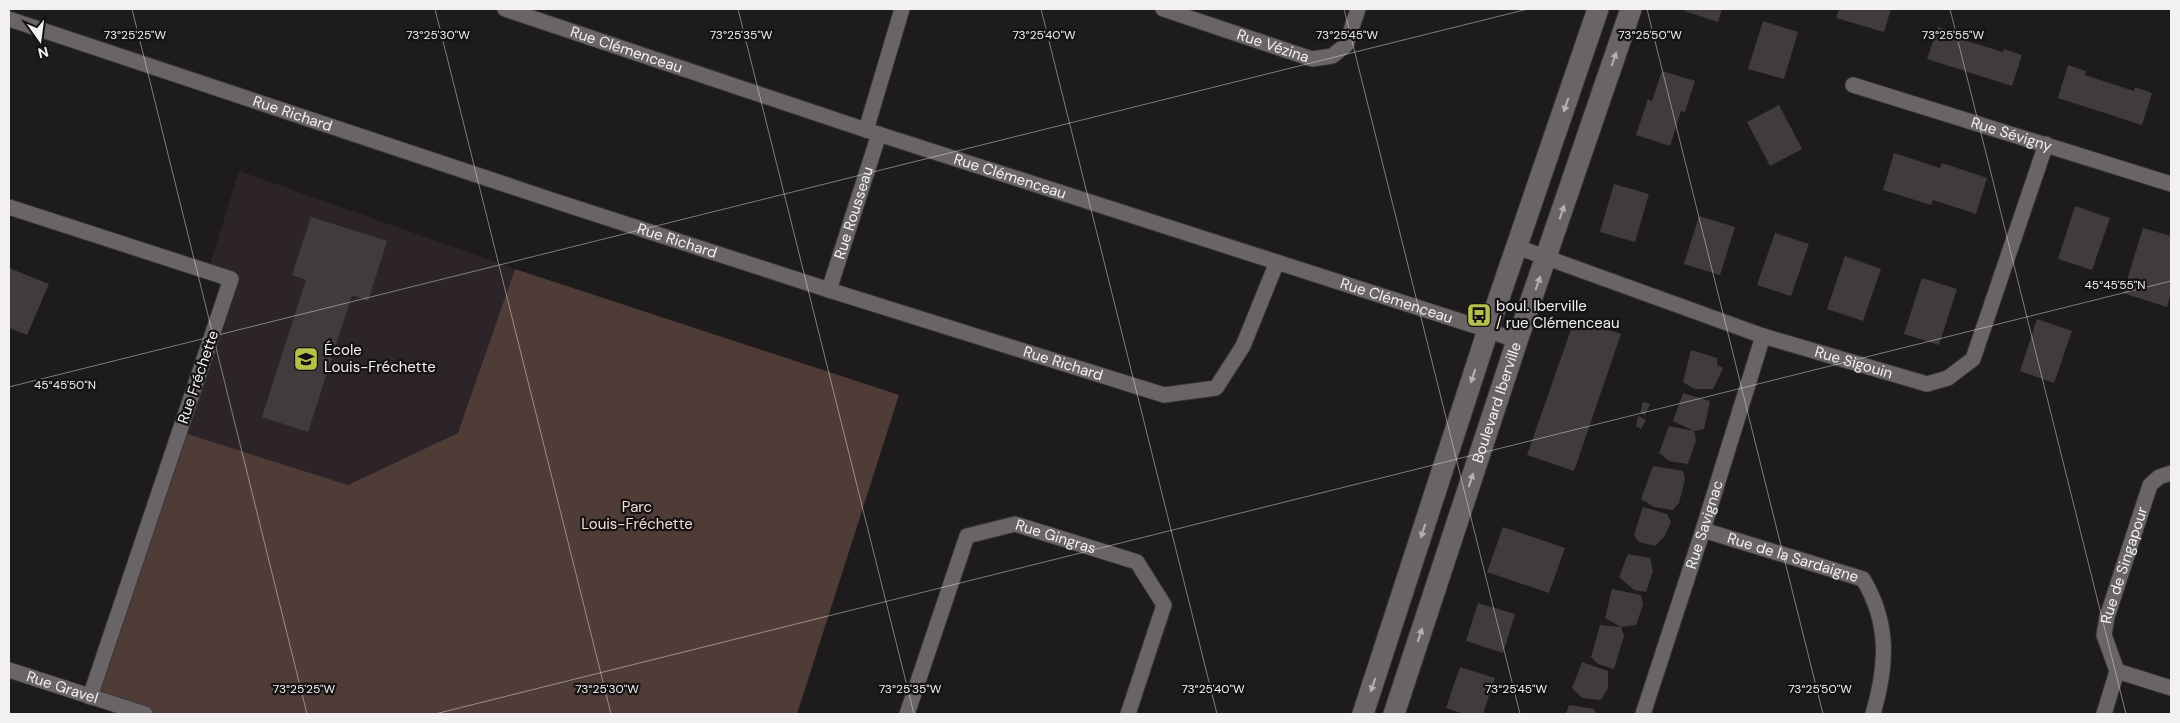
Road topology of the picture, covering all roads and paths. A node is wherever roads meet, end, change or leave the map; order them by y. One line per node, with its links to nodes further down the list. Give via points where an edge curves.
1 (505, 9): 9 (street, Rue Clémenceau)
2 (902, 9): 9 (street, Rue Rousseau)
3 (1163, 9): 4 (street, Rue Vézina, via 1312,59 1332,56 1346,45)
4 (1358, 9)
5 (1598, 9): 13 (street, Boulevard Iberville, one-way to 13)
6 (1631, 9): 14 (street, Boulevard Iberville, one-way to 6)
7 (9, 19): 16 (street, Rue Richard)
8 (1853, 85): 10 (street, Rue Sévigny)
9 (872, 132): 15 (street, Rue Clémenceau); 16 (street, Rue Rousseau)
10 (2046, 144): 11 (street, Rue Sévigny); 18 (street, Rue Sigouin, via 1974,359 1948,378 1927,384)
11 (2171, 184)
12 (9, 207): 25 (street, Rue Fréchette, via 231,279)
13 (1517, 247): 14 (street, Rue Sigouin); 17 (street, Boulevard Iberville)
14 (1546, 258): 18 (street, Rue Sigouin); 19 (street, Boulevard Iberville, one-way to 14)
15 (1277, 262): 16 (street, Rue Richard, via 1243,346 1216,388 1164,395); 17 (street, Rue Clémenceau)
16 (829, 290)
17 (1488, 330): 19 (street, Rue Clémenceau); 29 (street, Boulevard Iberville, one-way to 29)
18 (1763, 336): 21 (street, Rue Savignac)
19 (1517, 341): 30 (street, Boulevard Iberville, one-way to 19)
20 (2165, 475): 23 (street, Rue de Singapour, via 2150,485 2107,617 2104,635)
21 (1704, 530): 31 (street, Rue Savignac); 32 (street, Rue de la Sardaigne, via 1863,579 1874,598 1885,652)
22 (9, 670): 25 (street, Rue Gravel)
23 (2117, 671): 24 (street); 33 (street)
24 (2171, 688)
25 (90, 696): 26 (street, Rue Gravel)
26 (145, 714)
27 (908, 714): 28 (street, Rue Gingras, via 967,536 1015,524 1137,562 1164,605)
28 (1128, 714)
29 (1363, 714)
30 (1394, 714)
31 (1643, 714)
32 (1873, 714)
33 (2104, 714)

